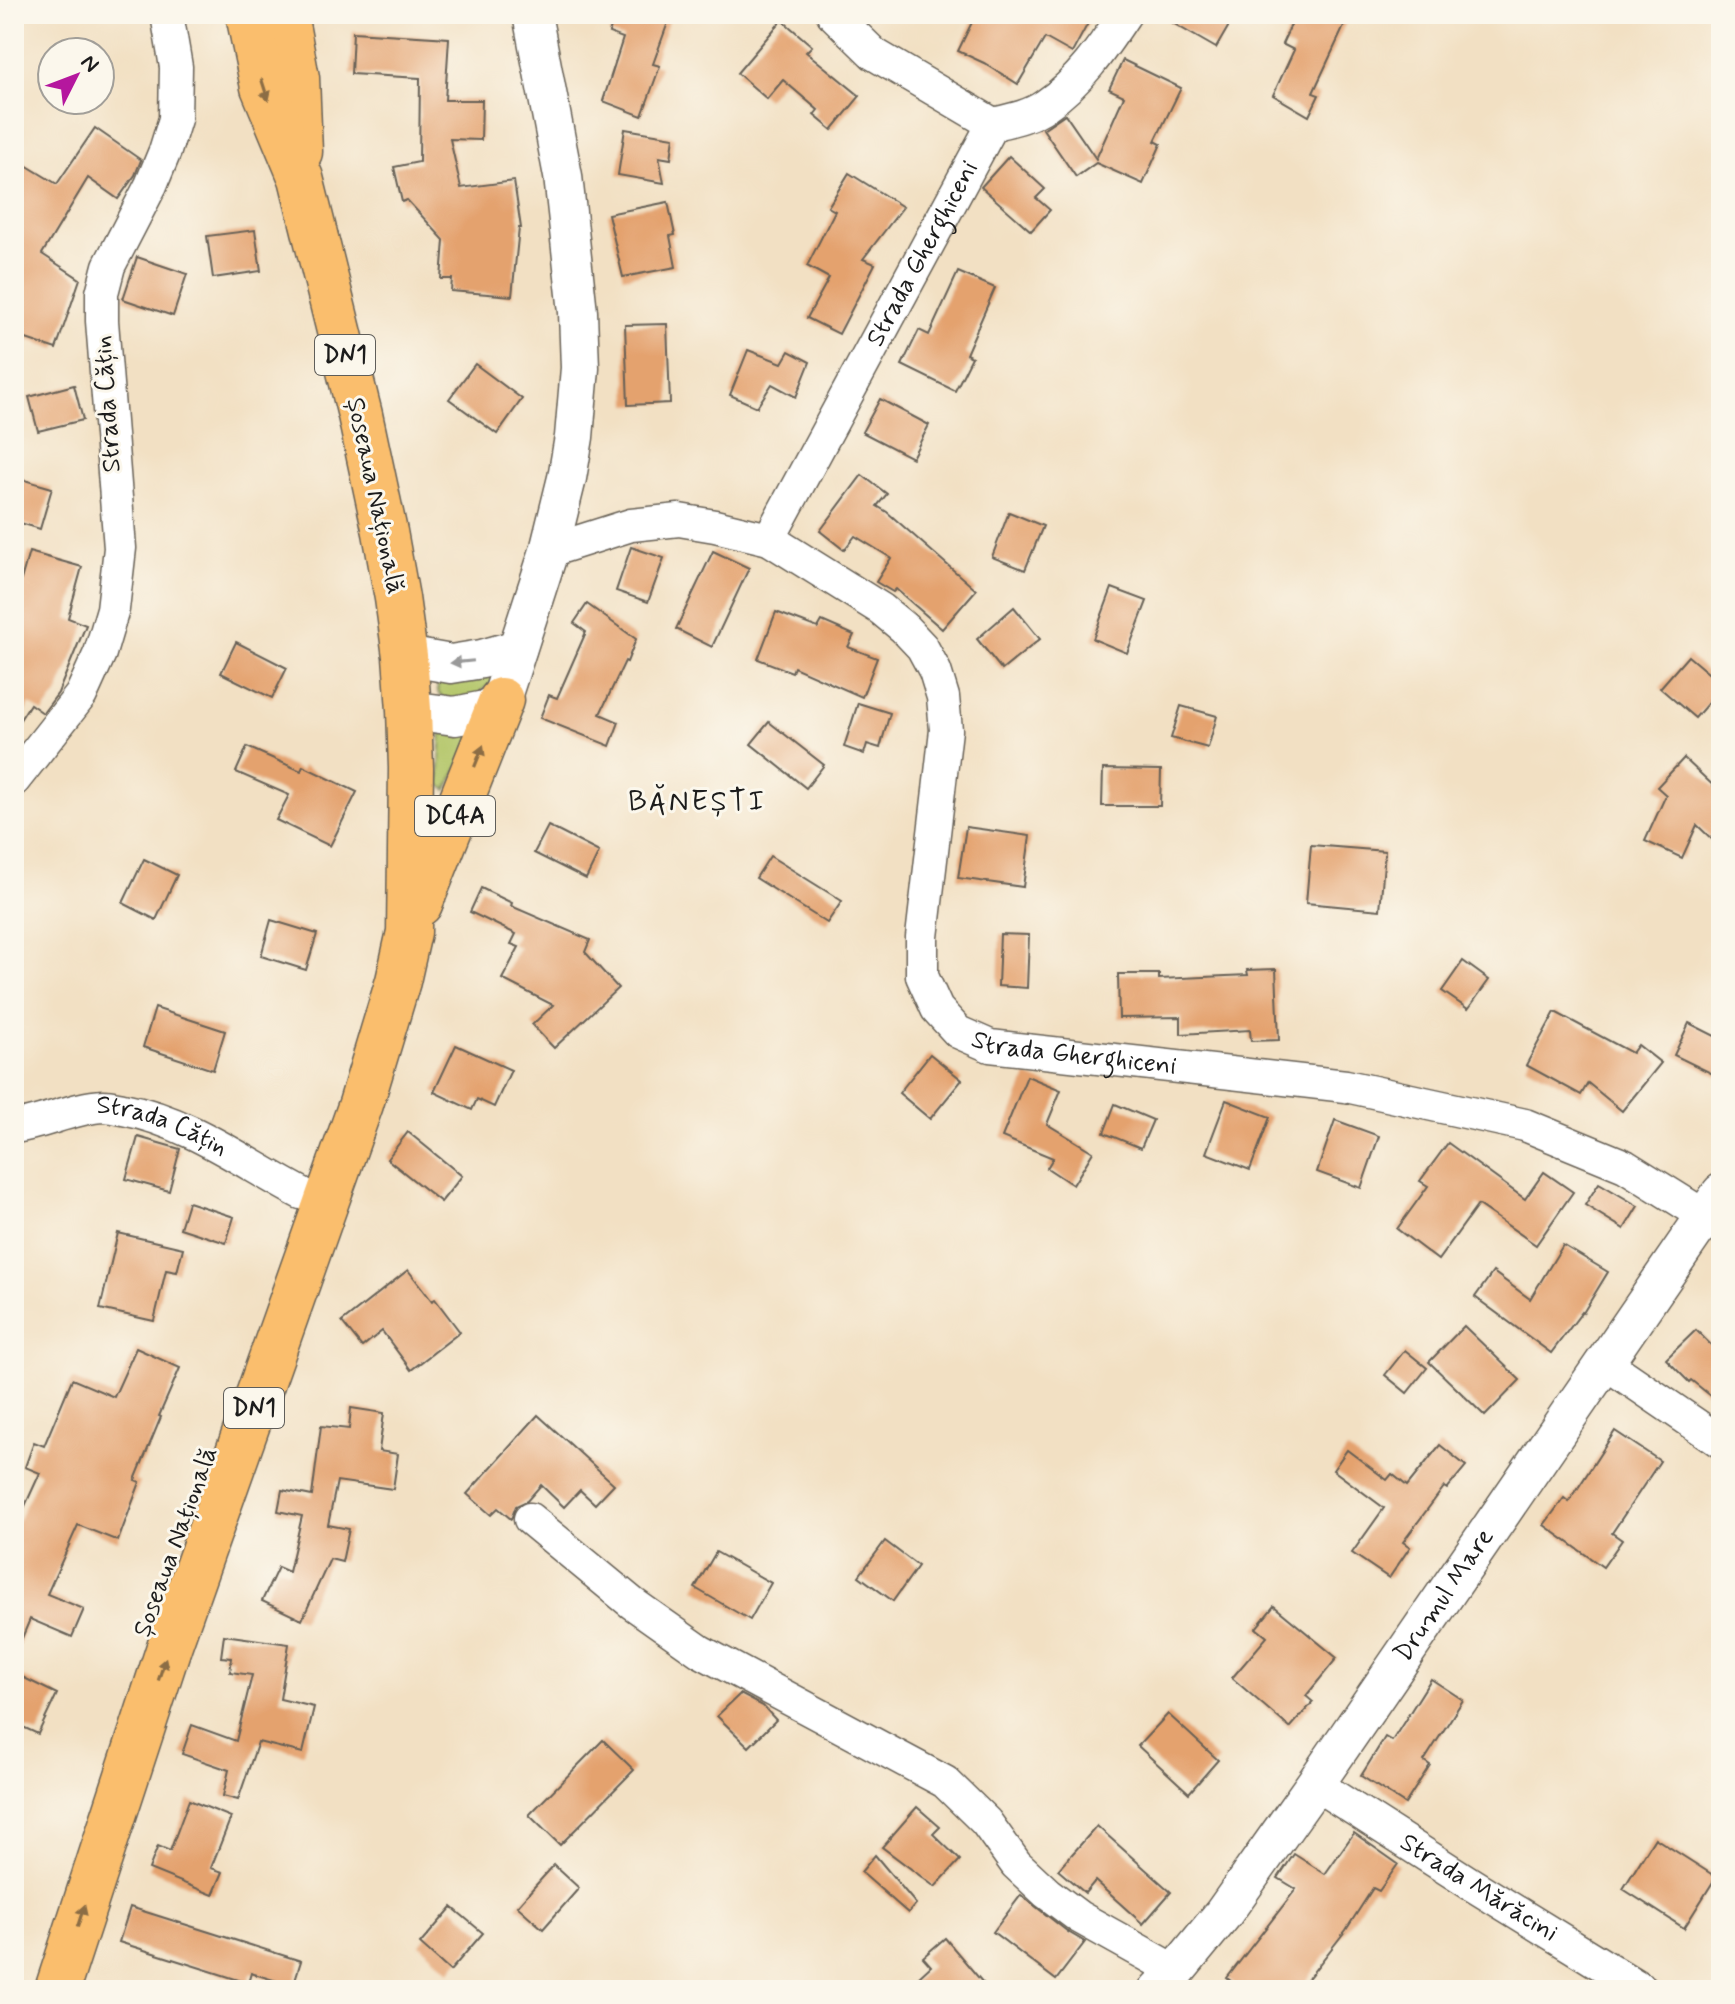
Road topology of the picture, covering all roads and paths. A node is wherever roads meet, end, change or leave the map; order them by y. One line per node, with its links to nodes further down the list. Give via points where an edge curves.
1 (167, 14): 15 (street, Strada Cățin, via 176,67 175,119 102,293 120,548 113,609 81,695)
2 (248, 14): 8 (highway, DN1, one-way to 8, via 263,87)
3 (285, 14): 8 (highway, DN1, via 297,78)
4 (532, 14): 10 (street, DC4A, via 563,176 580,368 574,437)
5 (833, 14): 7 (street, via 874,54)
6 (1125, 14): 7 (street, via 1096,56 1045,107)
7 (993, 124): 9 (street, Strada Gherghiceni)
8 (301, 178): 12 (highway, Șoseaua Națională / DN1, via 376,488)
9 (769, 539): 10 (street, Strada Gherghiceni, via 679,520 631,525); 20 (street, Strada Gherghiceni, via 881,609 922,647 935,671 946,730 922,976 937,1009 958,1032 990,1046 1346,1086 1525,1125)
10 (549, 551): 11 (street, DC4A)
11 (517, 649): 12 (street, one-way to 12, via 451,664); 13 (street, DC4A)
12 (405, 656): 14 (highway, Șoseaua Națională / DN1)
13 (501, 700): 14 (street, via 485,710 455,716); 17 (highway, DC4A, one-way to 13)
14 (409, 710): 16 (highway, Șoseaua Națională / DN1)
15 (14, 780)
16 (410, 819): 17 (highway, Șoseaua Națională / DN1); 19 (highway, Șoseaua Națională / DN1, via 359,1019)
17 (409, 932): 27 (highway, Șoseaua Națională / DN1, one-way to 17, via 170,1644 361,1104)
18 (14, 1127): 19 (street, Strada Cățin, via 105,1106 143,1113 193,1132)
19 (301, 1193): 26 (highway, Șoseaua Națională / DN1, via 143,1634)
20 (1713, 1205): 21 (street, Drumul Mare)
21 (1604, 1362): 22 (street); 24 (street, Drumul Mare)
22 (1721, 1442)
23 (530, 1519): 25 (street, via 700,1651 945,1782 1047,1893)
24 (1315, 1784): 25 (street, Drumul Mare, via 1223,1914); 28 (street, Strada Mărăcini)
25 (1167, 1981)
26 (27, 1990)
27 (57, 1990)
28 (1643, 1990)

